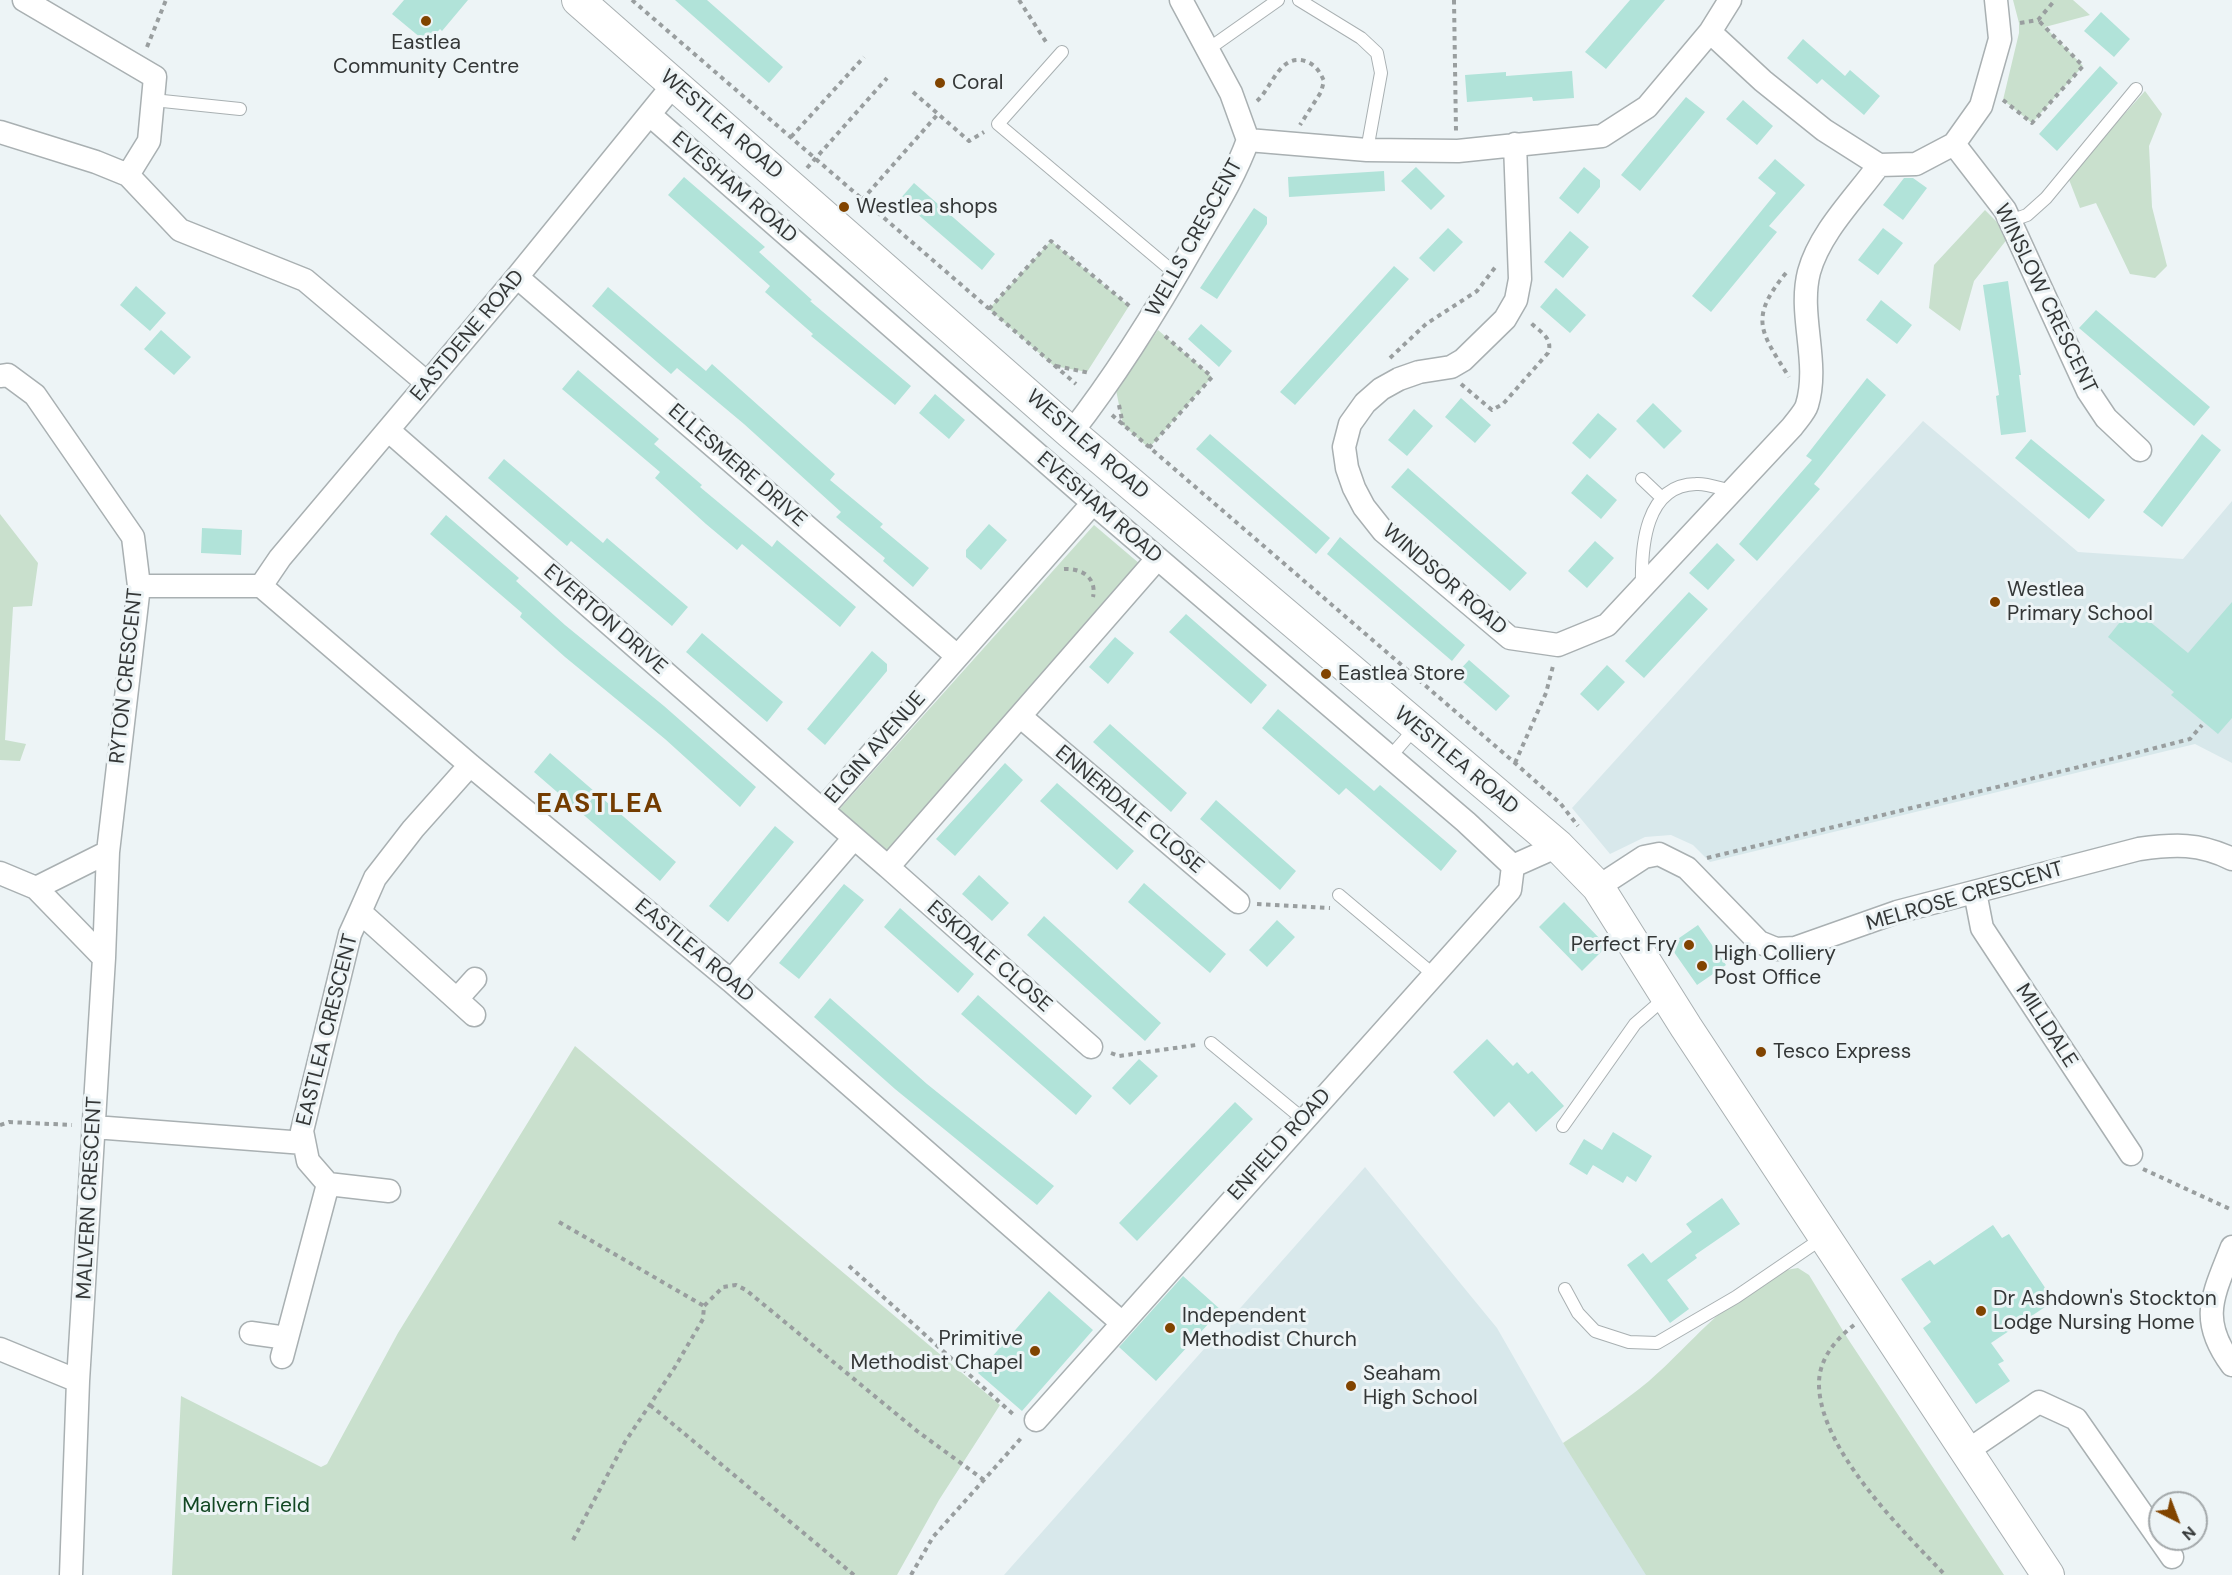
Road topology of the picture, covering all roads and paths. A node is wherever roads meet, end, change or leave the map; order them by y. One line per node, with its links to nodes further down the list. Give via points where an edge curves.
1 (24, 0): 19 (street)
2 (166, 0): 19 (path)
3 (578, 0): 21 (main road, WESTLEA ROAD)
4 (632, 0): 32 (path)
5 (1019, 0): 17 (path)
6 (1181, 0): 16 (street, WELLS CRESCENT)
7 (1278, 0): 16 (lane)
8 (1299, 0): 37 (lane, via 1377,52 1381,74)
9 (1454, 0): 38 (path)
10 (1730, 0): 15 (street)
11 (1996, 0): 14 (street)
12 (2055, 0): 13 (path)
13 (2038, 20): 14 (path); 23 (path, via 2084,66 2032,123)
14 (1998, 26): 23 (street, via 2000,39)
15 (1710, 32): 35 (street, via 1647,107 1602,136); 40 (street, via 1824,130)
16 (1208, 50): 27 (street, WELLS CRESCENT)
17 (1060, 55): 30 (lane)
18 (864, 57): 32 (path)
19 (137, 66): 25 (street, via 155,77)
20 (887, 78): 39 (path)
21 (674, 84): 29 (street, EASTDENE ROAD); 42 (main road, WESTLEA ROAD)
22 (2136, 89): 44 (lane, via 2046,198 2027,215)
23 (1985, 91): 36 (street, via 1981,106)
24 (913, 92): 28 (path)
25 (153, 100): 26 (lane); 41 (street, via 149,141)
26 (240, 109)
27 (1237, 109): 33 (street, WELLS CRESCENT); 34 (path, via 1259,100 1287,63 1297,60 1314,66 1324,81 1321,92)
28 (938, 114): 30 (path, via 969,141); 43 (path)
29 (650, 115): 47 (street, EASTDENE ROAD); 64 (street, EVESHAM ROAD)
30 (998, 124): 46 (lane)
31 (0, 132): 41 (street)
32 (790, 137): 39 (path)
33 (1248, 140): 34 (street); 46 (street, WELLS CRESCENT, via 1238,168)
34 (1289, 143): 37 (street)
35 (1515, 144): 38 (street); 48 (street, WINDSOR ROAD, via 1520,279)
36 (1954, 144): 40 (street, via 1916,164); 44 (street, WINSLOW CRESCENT)
37 (1367, 150): 38 (street)
38 (1458, 151)
39 (816, 158): 42 (path); 43 (path)
40 (1879, 165): 62 (street, via 1818,248 1809,274 1807,406)
41 (128, 175): 54 (street, via 180,231 305,280)
42 (791, 186): 58 (main road, WESTLEA ROAD)
43 (862, 200): 49 (path)
44 (2010, 221): 60 (street, WINSLOW CRESCENT, via 2088,391 2106,418)
45 (1498, 263): 51 (path, via 1477,291 1426,324)
46 (1177, 274): 50 (street, WELLS CRESCENT)
47 (517, 277): 54 (street, EASTDENE ROAD); 72 (street, ELLESMERE DRIVE)
48 (1516, 300): 52 (street, WINDSOR ROAD, via 1505,320); 52 (path, via 1525,317 1549,339 1551,346 1503,404 1492,410 1462,387)
49 (989, 309): 50 (path, via 1051,241); 55 (path)
50 (1148, 321): 58 (street, WELLS CRESCENT); 59 (path, via 1212,377)
51 (1384, 364)
52 (1451, 367): 71 (street, WINDSOR ROAD, via 1399,379 1365,403 1350,424 1344,447 1354,488 1383,531 1510,638)
53 (3, 374): 67 (street, RYTON CRESCENT, via 35,395 133,537)
54 (427, 383): 57 (street, EASTDENE ROAD)
55 (1076, 384)
56 (1112, 415): 59 (path)
57 (388, 430): 68 (street, EASTDENE ROAD); 79 (street, EVERTON DRIVE)
58 (1071, 433): 75 (main road, WESTLEA ROAD)
59 (1149, 448): 77 (path)
60 (2140, 450)
61 (1642, 479): 63 (lane)
62 (1732, 491): 63 (lane, via 1697,483); 69 (street)
63 (1662, 498): 69 (lane, via 1653,510 1643,545)
64 (1093, 503): 65 (street, EVESHAM ROAD); 72 (street, ELGIN AVENUE)
65 (1157, 559): 73 (street); 76 (street, EVESHAM ROAD)
66 (1057, 574): 70 (path, via 1063,569 1087,574 1095,588)
67 (139, 586): 68 (street); 82 (street, RYTON CRESCENT)
68 (261, 586): 78 (street, EASTLEA ROAD)
69 (1642, 588): 71 (street, via 1607,625)
70 (1091, 607)
71 (1558, 645): 77 (path, via 1546,693)
72 (957, 656): 79 (street, ELGIN AVENUE)
73 (1021, 717): 85 (street); 92 (street, ENNERDALE CLOSE)
74 (2202, 725): 86 (path, via 2190,739 1770,842)
75 (1416, 726): 76 (lane); 81 (main road, WESTLEA ROAD)
76 (1390, 757): 84 (street, EVESHAM ROAD)
77 (1515, 763): 81 (path, via 1560,803)
78 (470, 765): 94 (street, EASTLEA CRESCENT, via 375,878); 98 (street, EASTLEA ROAD)
79 (822, 810): 80 (street, ELGIN AVENUE)
80 (854, 838): 85 (street, ELGIN AVENUE); 98 (street)
81 (1570, 838): 84 (street); 88 (main road, WESTLEA ROAD)
82 (108, 852): 89 (street); 95 (street, RYTON CRESCENT)
83 (2232, 859): 90 (street, MELROSE CRESCENT, via 2213,850 2176,844 2139,849)
84 (1513, 866): 96 (street, ENFIELD ROAD, via 1510,890)
85 (888, 867): 103 (street, ESKDALE CLOSE)
86 (1687, 868): 88 (street, MELROSE CRESCENT, via 1659,854 1644,857); 90 (street, MELROSE CRESCENT, via 1759,942 1776,949 1817,942 1897,912)
87 (0, 873): 89 (street)
88 (1598, 887): 99 (main road, WESTLEA ROAD)
89 (36, 888): 95 (street)
90 (1975, 892): 109 (street, MILLDALE, via 1982,928 2105,1134)
91 (1339, 895): 93 (lane)
92 (1238, 902): 93 (path, via 1337,909)
93 (1351, 904): 96 (lane)
94 (360, 912): 100 (street); 108 (street, EASTLEA CRESCENT, via 350,934 315,1070 302,1131)
95 (104, 958): 107 (street, MALVERN CRESCENT)
96 (1434, 975): 104 (street, ENFIELD ROAD)
97 (475, 979): 100 (street)
98 (731, 981): 120 (street, EASTLEA ROAD)
99 (1666, 997): 106 (lane, via 1635,1024); 114 (main road, WESTLEA ROAD)
100 (457, 999): 101 (street)
101 (474, 1015)
102 (1210, 1043): 103 (path, via 1119,1056); 104 (lane)
103 (1090, 1047)
104 (1303, 1119): 120 (street, ENFIELD ROAD)
105 (0, 1125): 107 (path, via 9,1122)
106 (1563, 1126)
107 (94, 1127): 108 (street); 124 (street, MALVERN CRESCENT)
108 (304, 1143): 110 (street, EASTLEA CRESCENT, via 309,1161)
109 (2132, 1154): 112 (path, via 2140,1167)
110 (328, 1184): 111 (street); 121 (street, via 285,1348)
111 (389, 1191)
112 (2232, 1210)
113 (559, 1222): 118 (path)
114 (1824, 1238): 117 (lane, via 1736,1297 1657,1343 1629,1342 1595,1331 1578,1313); 119 (main road, WESTLEA ROAD)
115 (2232, 1247): 123 (street, via 2211,1313 2212,1332)
116 (849, 1266): 126 (path)
117 (1565, 1289)
118 (704, 1306): 125 (path, via 702,1319); 128 (path, via 723,1287 736,1285 746,1290 917,1431)
119 (1873, 1310): 127 (main road, WESTLEA ROAD); 134 (path, via 1837,1338 1824,1360 1819,1386 1824,1414 1839,1446 1867,1488)
120 (1122, 1323): 126 (street, ENFIELD ROAD)
121 (251, 1333)
122 (0, 1349): 124 (street)
123 (2232, 1365)
124 (78, 1382): 131 (street, MALVERN CRESCENT)
125 (650, 1404): 129 (path, via 625,1442); 132 (path)
126 (1033, 1424): 128 (path)
127 (1967, 1451): 130 (street, via 2039,1402 2076,1419); 135 (main road, WESTLEA ROAD)
128 (984, 1480): 133 (path, via 933,1537)
129 (573, 1540)
130 (2172, 1557)
131 (71, 1575)
132 (854, 1575)
133 (911, 1575)
134 (1946, 1575)
135 (2048, 1575)

